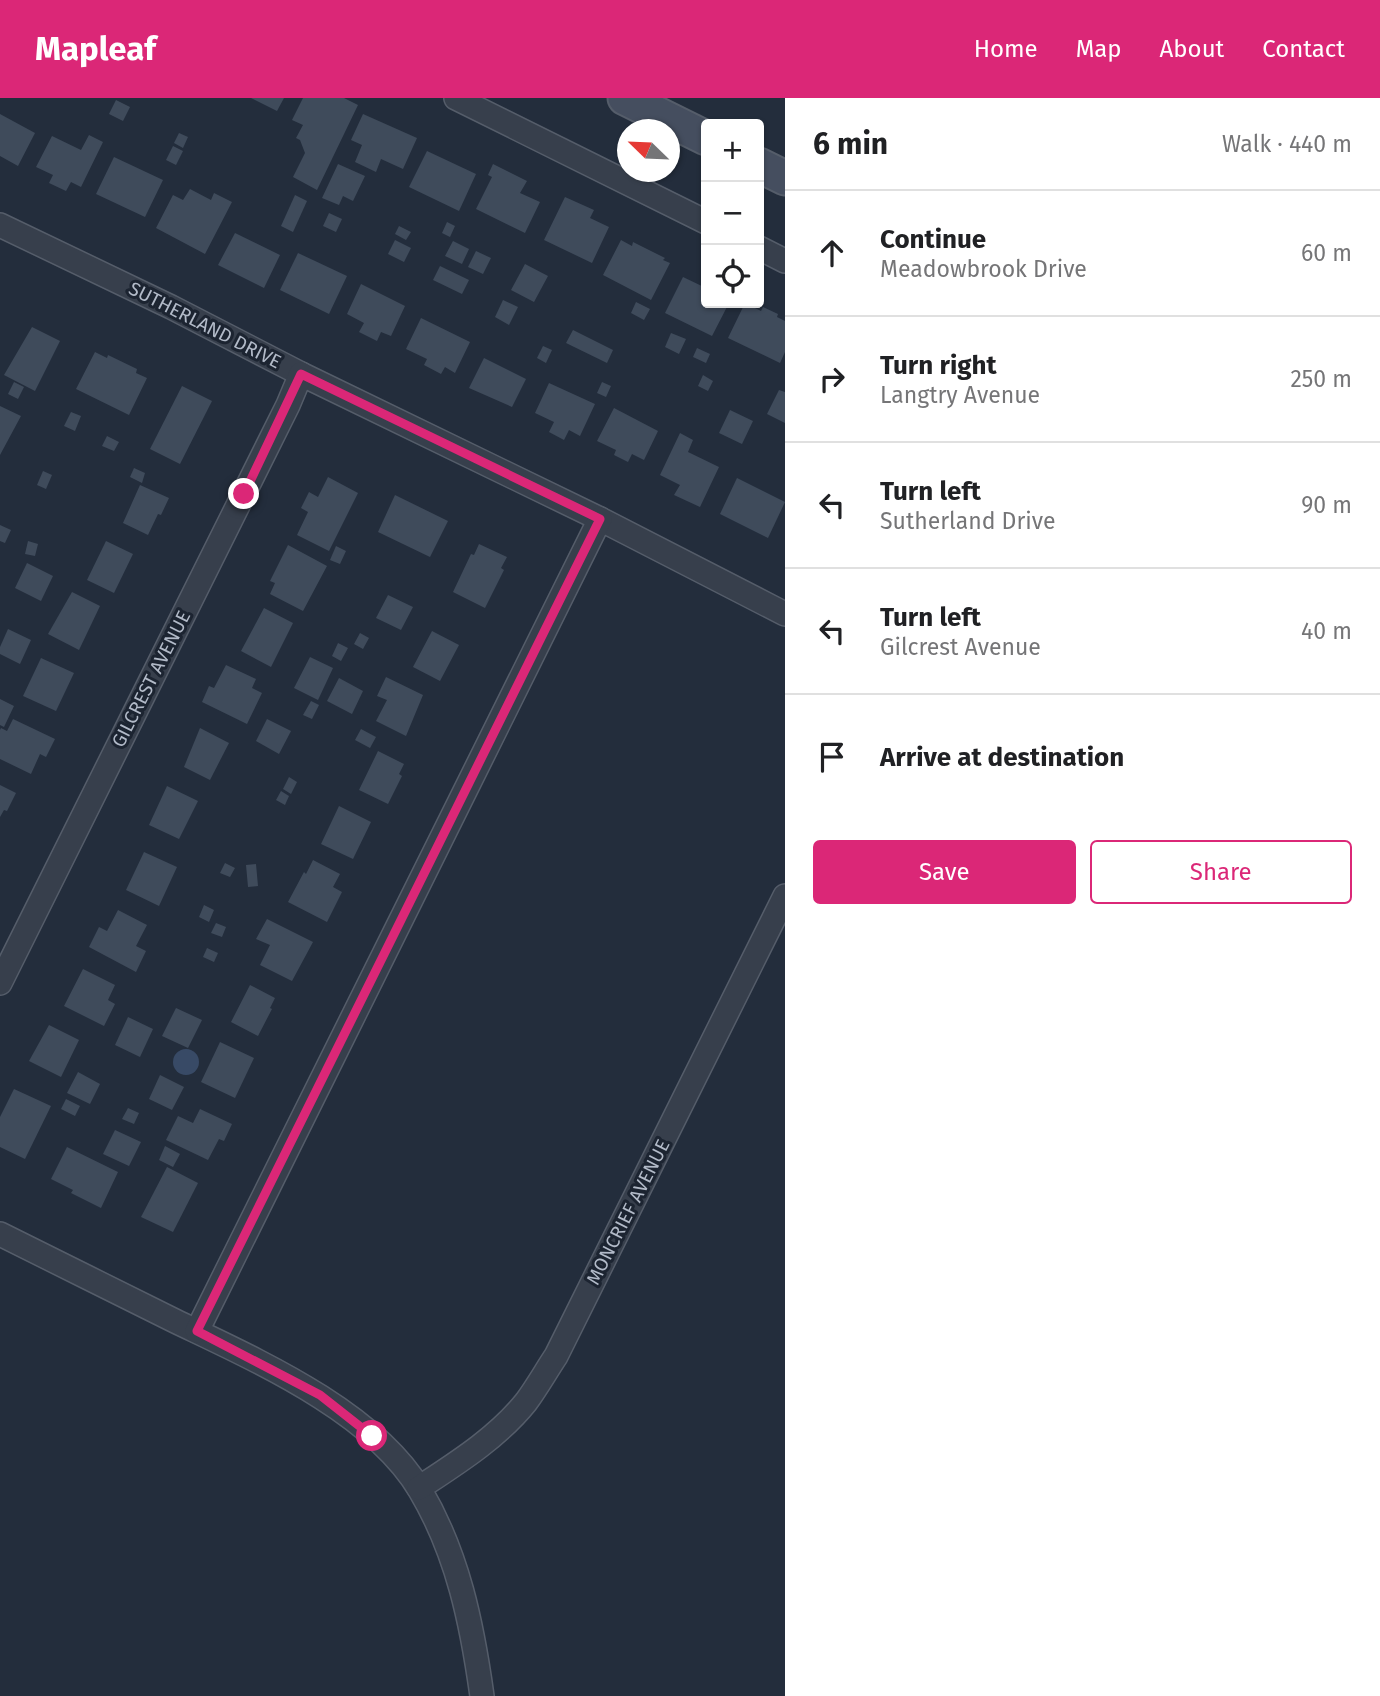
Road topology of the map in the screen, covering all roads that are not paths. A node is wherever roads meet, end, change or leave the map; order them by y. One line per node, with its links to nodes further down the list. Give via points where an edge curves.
1 (456, 98): 6 (street)
2 (625, 98): 3 (street)
3 (701, 136)
4 (764, 167): 5 (street)
5 (785, 178)
6 (701, 220)
7 (1, 228): 10 (street, SUTHERLAND DRIVE, via 180,311)
8 (764, 250): 9 (street)
9 (785, 261)
10 (301, 374): 11 (street, SUTHERLAND DRIVE); 14 (street, GILCREST AVENUE)
11 (600, 519): 12 (street, SUTHERLAND DRIVE); 16 (street)
12 (785, 614)
13 (785, 896): 17 (street, MONCRIEF AVENUE, via 556,1356 525,1402 497,1432)
14 (0, 983)
15 (0, 1234): 16 (street)
16 (197, 1331): 17 (street, via 329,1402 372,1436)
17 (419, 1488): 18 (street, via 446,1539 465,1597)
18 (482, 1696)

